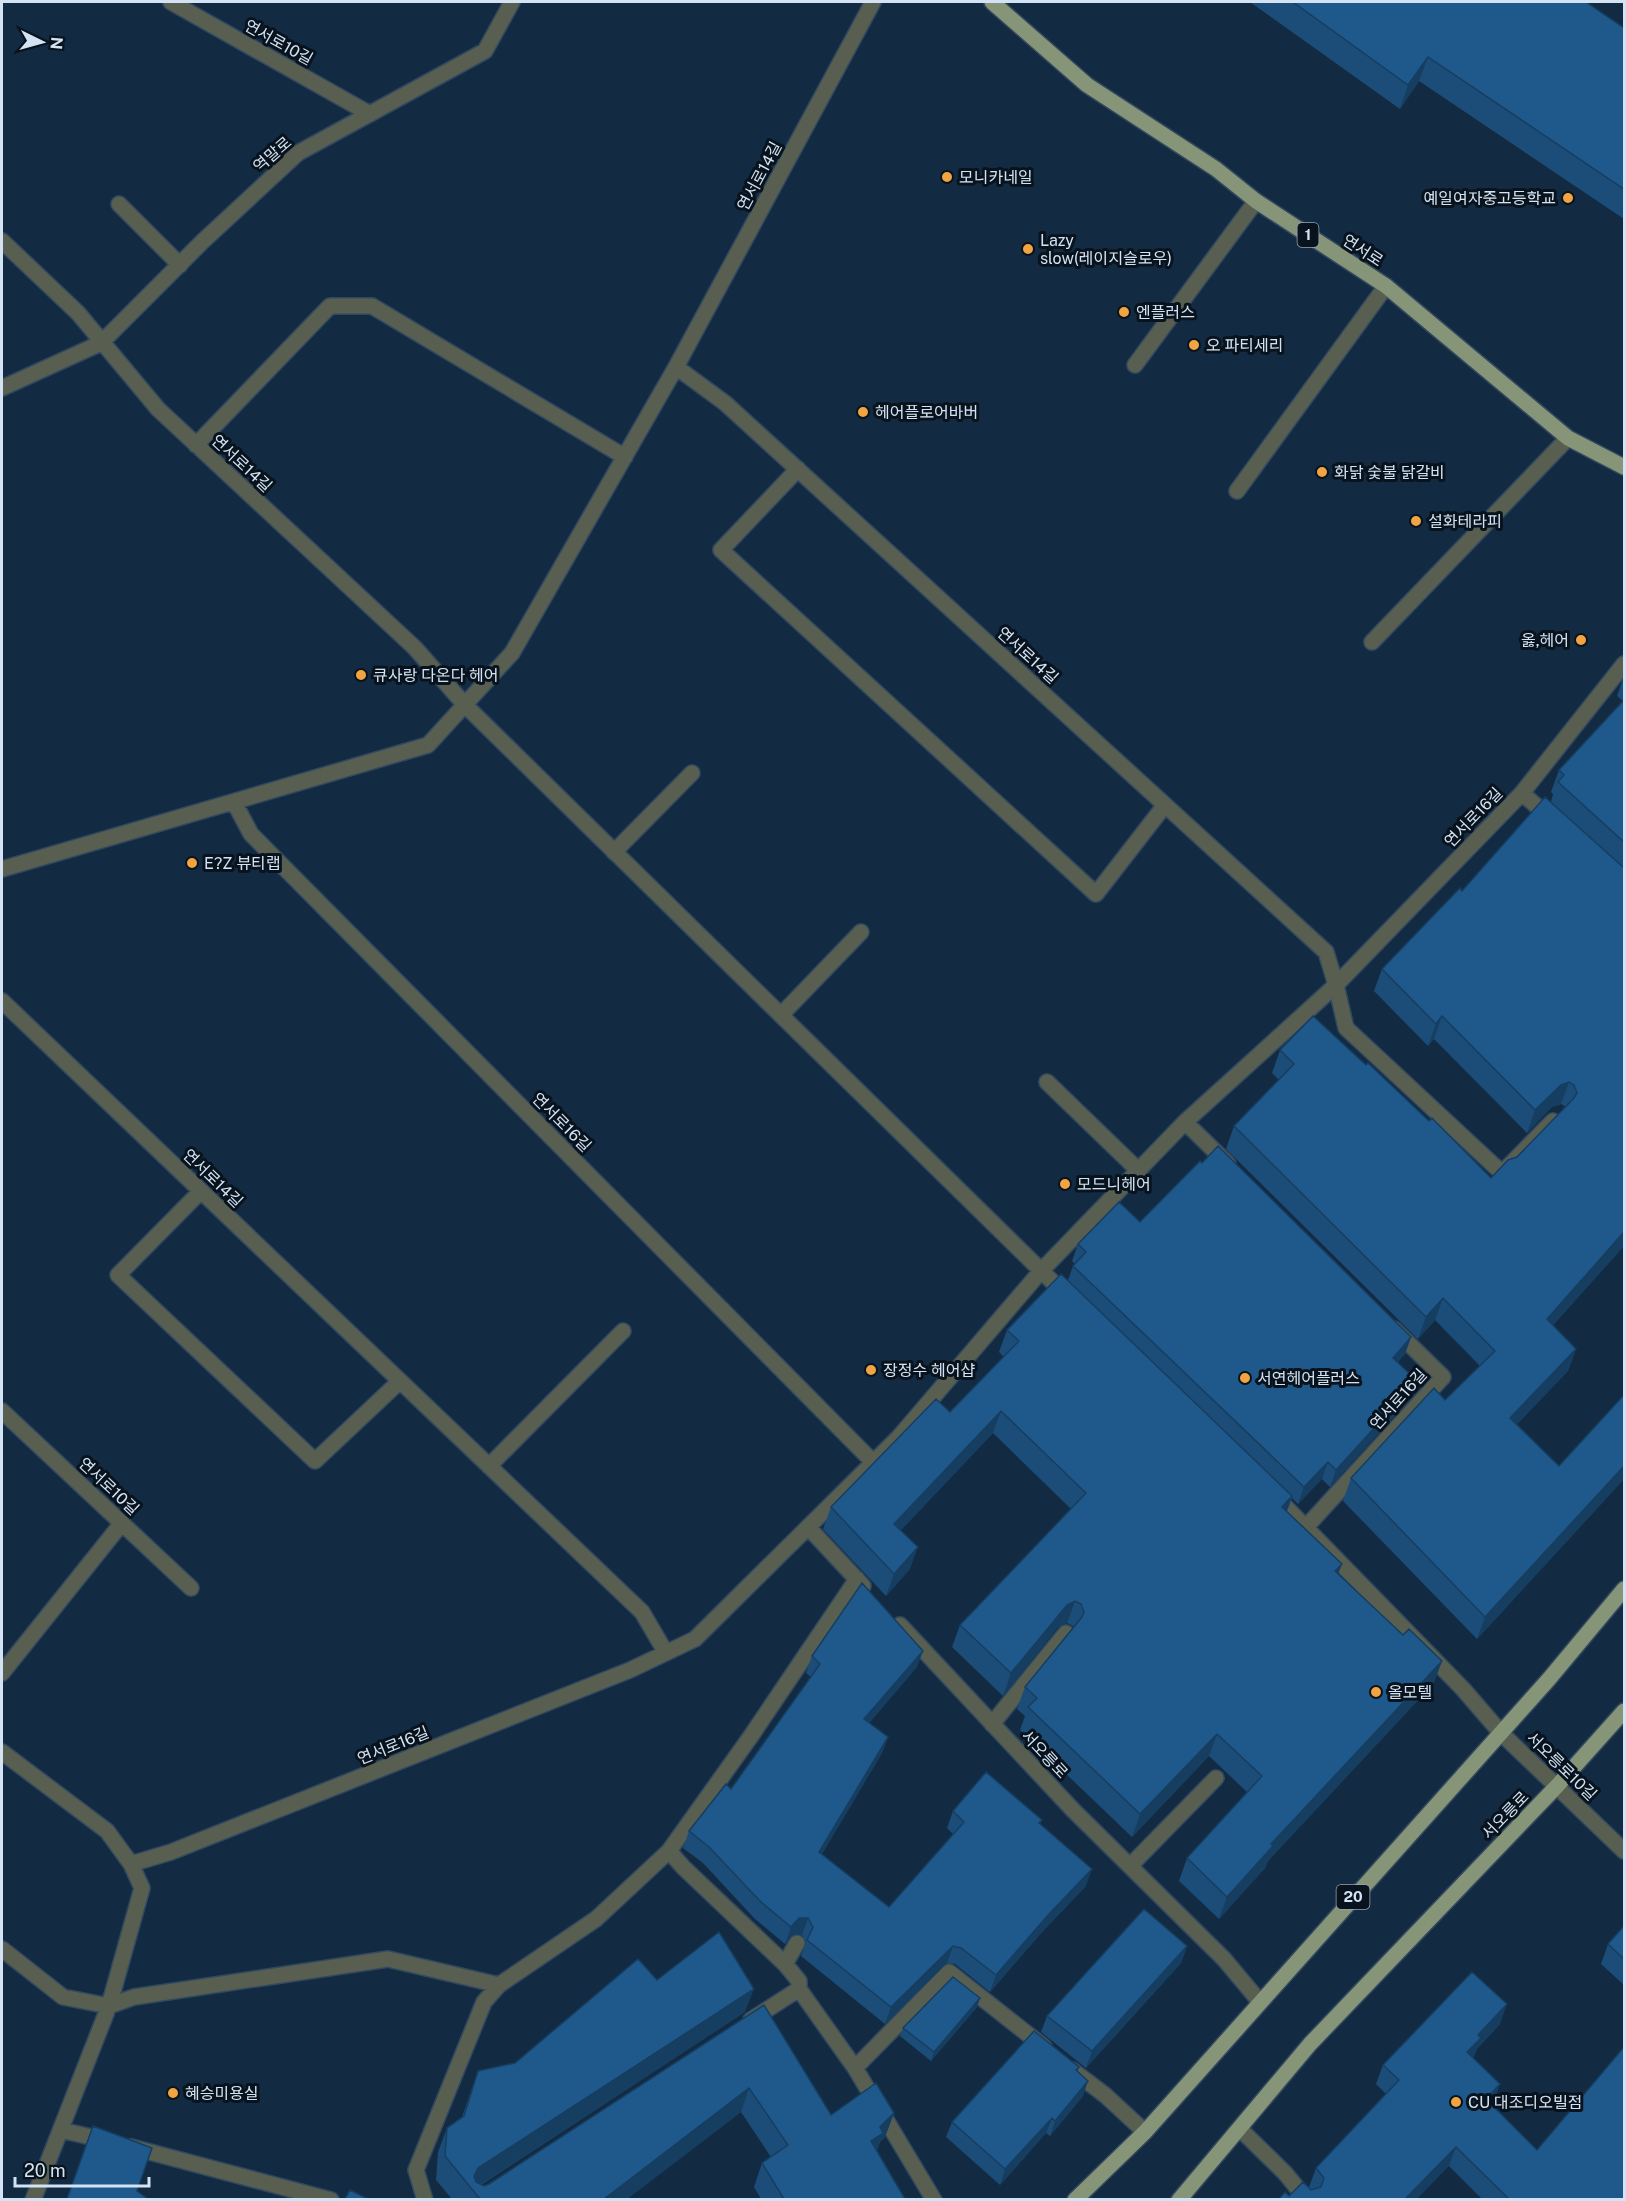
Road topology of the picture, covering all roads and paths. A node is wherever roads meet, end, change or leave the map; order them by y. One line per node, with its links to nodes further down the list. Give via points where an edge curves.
1 (512, 2): 5 (street, 역말로, via 485,51)
2 (873, 2): 13 (street, 연서로14길)
3 (992, 2): 6 (main road, 연서로 / 1, via 1087,85)
4 (178, 3): 5 (street, 연서로10길)
5 (370, 114): 9 (street, 역말로, via 298,153)
6 (1256, 201): 10 (main road, 연서로 / 1); 12 (street)
7 (119, 204): 9 (street)
8 (2, 241): 11 (street, 연서로14길, via 78,313)
9 (180, 265): 11 (street, 역말로)
10 (1386, 286): 15 (main road, 연서로 / 1); 20 (street)
11 (101, 343): 14 (street); 16 (street, 연서로14길, via 158,410)
12 (1135, 365)
13 (676, 367): 17 (street, 연서로14길); 19 (street, 연서로14길, via 725,404)
14 (2, 388)
15 (1568, 438): 18 (main road, 연서로 / 1); 21 (street)
16 (196, 445): 17 (street, via 330,306 372,306); 23 (street, 연서로14길, via 415,648)
17 (625, 457): 23 (street, 연서로14길, via 512,653)
18 (1624, 467)
19 (798, 469): 27 (street, 연서로14길); 27 (street, via 721,550 1096,894)
20 (1237, 491)
21 (1372, 642)
22 (1624, 664): 25 (street, 연서로16길)
23 (465, 705): 26 (street, 연서로14길, via 428,746); 29 (street)
24 (692, 773): 29 (street)
25 (1522, 793): 28 (street); 32 (street, 연서로16길)
26 (234, 802): 30 (street, 연서로14길); 47 (street, 연서로16길, via 251,834)
27 (1165, 805): 32 (street, 연서로14길, via 1326,952)
28 (1565, 831)
29 (614, 852): 34 (street)
30 (2, 869)
31 (861, 932): 34 (street)
32 (1335, 985): 36 (street, via 1346,1028 1502,1173); 37 (street, 연서로16길)
33 (2, 1001): 40 (street, 연서로14길)
34 (781, 1015): 41 (street)
35 (1047, 1082): 38 (street)
36 (1559, 1114)
37 (1185, 1122): 38 (street, 연서로16길); 39 (street)
38 (1138, 1171): 41 (street, 연서로16길)
39 (1235, 1172)
40 (201, 1191): 45 (street, 연서로14길); 45 (street, via 118,1275 315,1461)
41 (1041, 1271): 42 (street); 47 (street, 연서로16길, via 899,1437)
42 (1076, 1304)
43 (1384, 1319): 51 (street, 연서로16길, via 1443,1377)
44 (623, 1330): 48 (street)
45 (400, 1381): 48 (street, 연서로14길)
46 (2, 1411): 50 (street, 연서로10길)
47 (873, 1462): 52 (street, 연서로16길)
48 (489, 1466): 59 (street, via 642,1612)
49 (1264, 1485): 51 (street)
50 (122, 1523): 54 (street, 연서로10길); 60 (street)
51 (1307, 1526): 63 (street)
52 (808, 1527): 53 (street); 59 (street, 연서로16길, via 695,1639)
53 (857, 1579): 56 (street); 67 (street)
54 (191, 1588)
55 (1624, 1589): 63 (main road, 20)
56 (873, 1596)
57 (888, 1613): 62 (street, 서오릉로)
58 (1066, 1633): 62 (street)
59 (666, 1653): 69 (street, 연서로16길, via 182,1848)
60 (2, 1673)
61 (1624, 1711): 66 (main road, 서오릉로)
62 (992, 1724): 70 (street, 서오릉로)
63 (1501, 1733): 66 (street, 서오릉로10길); 76 (main road, 20)
64 (2, 1752): 69 (street, via 107,1831)
65 (1216, 1778): 70 (street)
66 (1557, 1786): 68 (street, 서오릉로10길); 80 (main road, 서오릉로, via 1310,2044)
67 (669, 1851): 73 (street); 74 (street, via 596,1919)
68 (1624, 1851)
69 (131, 1864): 77 (street, via 142,1888)
70 (1130, 1866): 76 (street, 서오릉로, via 1224,1959)
71 (797, 1943): 73 (street)
72 (2, 1949): 77 (street, via 63,1997)
73 (785, 1964): 75 (street, via 799,1981)
74 (499, 1985): 77 (street, via 388,1959 134,1997); 85 (street, via 484,2002 416,2170)
75 (799, 1989): 78 (street); 79 (street)
76 (1260, 2001): 82 (main road, 20)
77 (109, 2006): 81 (street)
78 (740, 2027)
79 (855, 2068): 82 (street, via 949,1972 1105,2095); 86 (street)
80 (1240, 2129): 88 (main road, 서오릉로); 89 (street)
81 (61, 2130): 83 (street); 84 (street)
82 (1145, 2132): 87 (main road, 20)
83 (33, 2199)
84 (332, 2199)
85 (425, 2199)
86 (934, 2199)
87 (1075, 2199)
88 (1179, 2199)
89 (1307, 2199)

